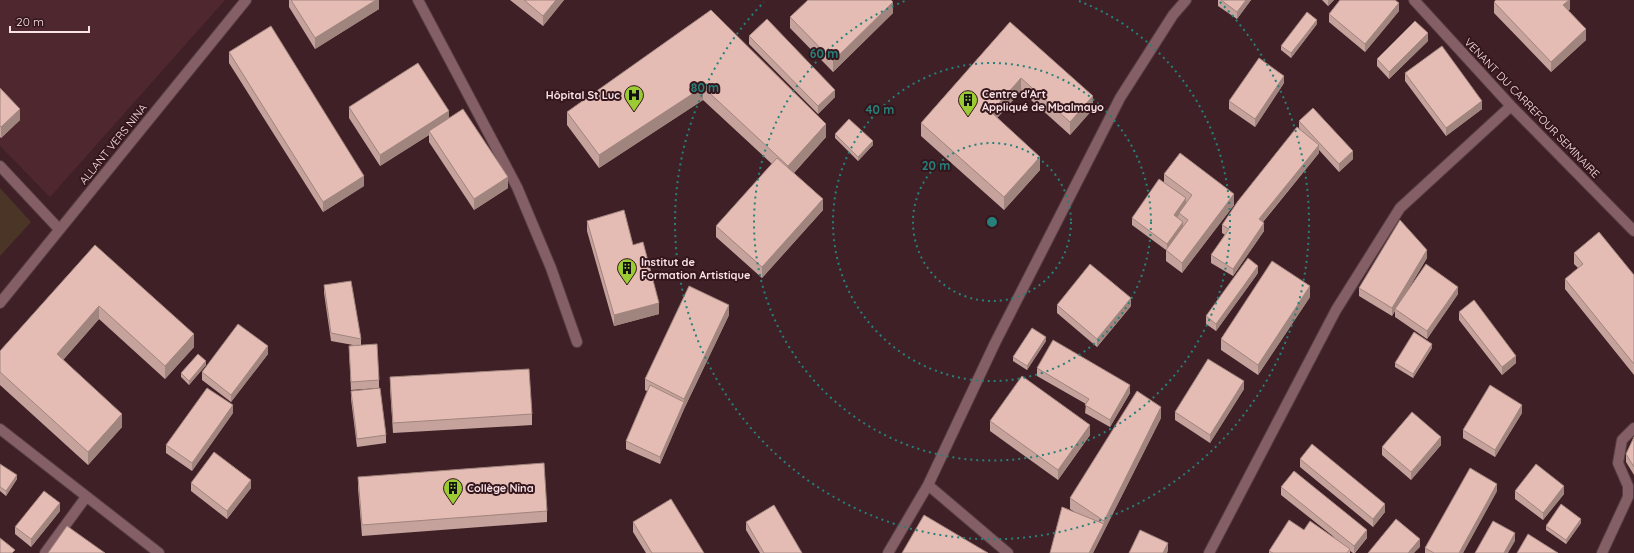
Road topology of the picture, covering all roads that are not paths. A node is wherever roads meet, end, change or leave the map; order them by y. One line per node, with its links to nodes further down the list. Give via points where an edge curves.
1 (246, 0): 7 (street, ALLANT VERS NINA)
2 (418, 0): 10 (street, via 517,187)
3 (1186, 0): 13 (street, via 1173,15 1120,98 995,343)
4 (1414, 0): 5 (street, VENANT DU CARREFOUR SEMINAIRE)
5 (1511, 106): 8 (street, VENANT DU CARREFOUR SEMINAIRE); 20 (street, via 1400,208 1336,310)
6 (0, 166): 7 (street)
7 (59, 229): 9 (street, ALLANT VERS NINA)
8 (1634, 231)
9 (0, 303)
10 (577, 342)
11 (1634, 428): 15 (street, via 1622,440 1618,463)
12 (0, 429): 14 (street)
13 (928, 485): 18 (street); 19 (street)
14 (86, 496): 16 (street); 17 (street)
15 (1631, 500): 21 (street)
16 (45, 553)
17 (160, 553)
18 (888, 553)
19 (1008, 553)
20 (1209, 553)
21 (1602, 553)

